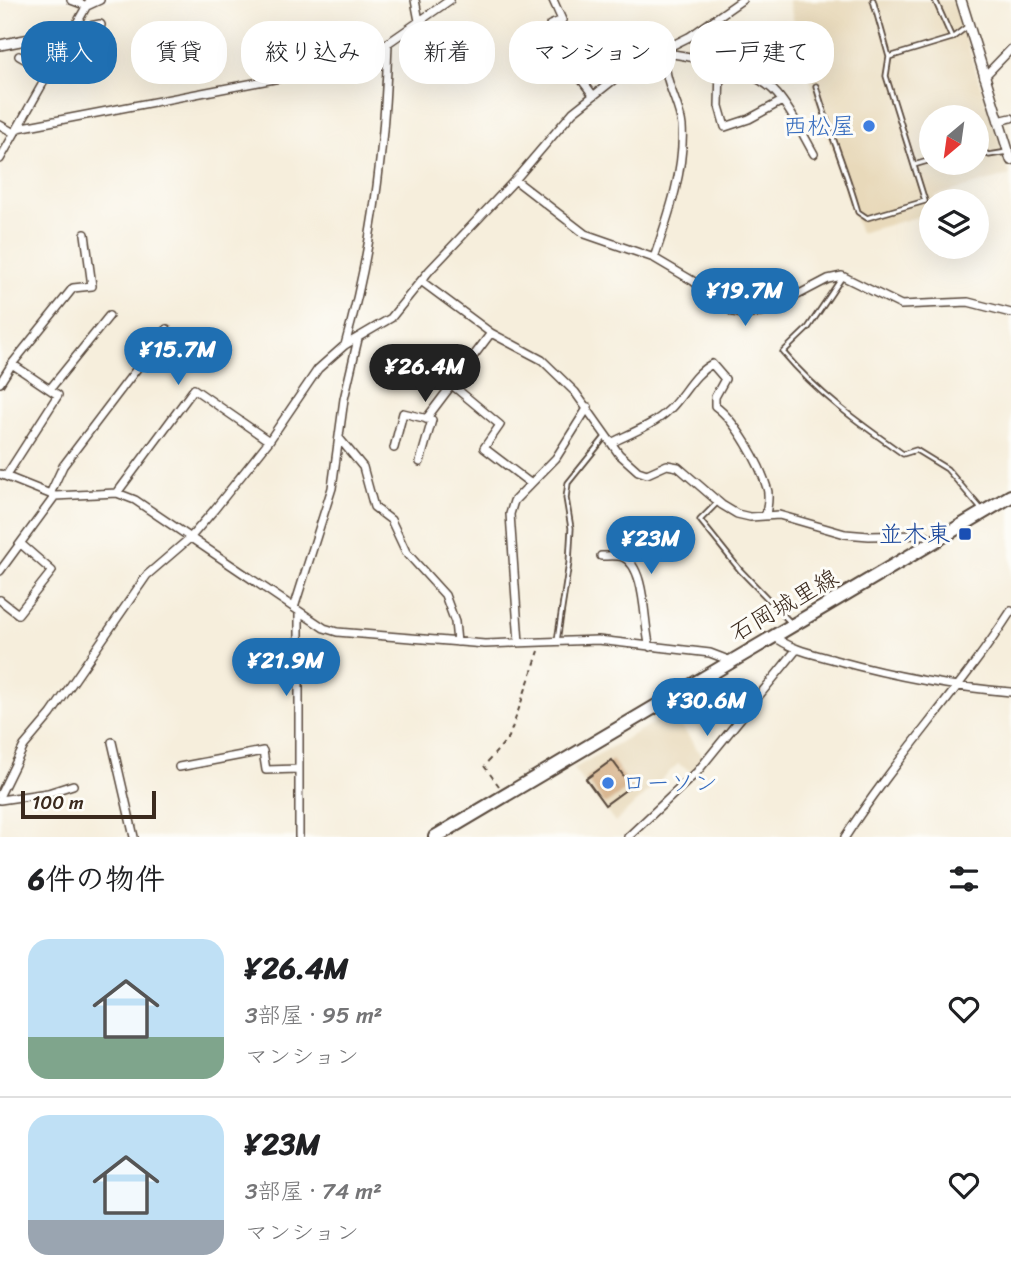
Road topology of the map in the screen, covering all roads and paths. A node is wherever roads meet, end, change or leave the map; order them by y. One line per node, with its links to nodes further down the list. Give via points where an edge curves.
1 (71, 0): 10 (street)
2 (100, 0): 10 (street)
3 (415, 0): 11 (street)
4 (450, 0): 11 (street)
5 (553, 0): 28 (street, via 562,20 550,25 559,50)
6 (873, 0): 20 (lane)
7 (935, 0): 14 (lane)
8 (961, 0): 13 (street)
9 (737, 2): 17 (street)
10 (88, 3): 12 (street)
11 (419, 20): 16 (street)
12 (78, 21)
13 (969, 26): 14 (lane); 21 (street)
14 (952, 38): 20 (lane)
15 (21, 41): 18 (street)
16 (388, 43): 33 (street, via 365,55 285,78); 50 (street, via 378,181 359,294)
17 (676, 44)
18 (0, 45)
19 (1011, 49): 21 (street)
20 (889, 57): 39 (lane, via 886,76)
21 (984, 77): 31 (street)
22 (43, 84): 33 (street)
23 (607, 84): 28 (street)
24 (671, 84): 42 (street, via 678,105 680,166)
25 (720, 84): 29 (street, via 725,127)
26 (765, 84): 29 (street)
27 (816, 86): 39 (lane, via 858,212 867,218 925,201)
28 (593, 95): 40 (street, via 563,122)
29 (782, 102): 34 (street)
30 (1011, 118): 31 (street)
31 (998, 121): 36 (street)
32 (0, 125): 33 (street)
33 (16, 130): 37 (street)
34 (814, 154)
35 (989, 155): 36 (lane)
36 (1010, 156)
37 (0, 159)
38 (919, 164): 39 (lane)
39 (914, 165)
40 (515, 180): 42 (street, via 585,234); 44 (street)
41 (85, 233): 51 (street, via 92,286 73,288)
42 (654, 258): 43 (street, via 733,312 746,314 769,310)
43 (842, 276): 45 (street, via 901,305 968,302); 68 (lane, via 808,328 783,352 807,380 855,421 903,454 916,450 947,469)
44 (421, 281): 48 (street); 49 (street, via 391,318)
45 (1011, 313)
46 (109, 316): 54 (street)
47 (167, 329): 65 (street, via 64,466)
48 (491, 333): 53 (street); 55 (street, via 542,360)
49 (358, 339): 50 (street); 57 (street)
50 (345, 345): 59 (street, via 318,369)
51 (12, 364): 52 (street); 54 (street)
52 (0, 383)
53 (452, 385): 56 (street); 63 (street, via 500,425 484,448)
54 (50, 389): 62 (street, via 58,395)
55 (588, 407): 58 (street); 63 (street, via 556,458)
56 (426, 419): 60 (street, via 403,413); 61 (street, via 432,420)
57 (339, 438): 76 (street, via 332,488); 81 (street, via 363,467 374,507 391,520 406,552 445,596 456,622)
58 (609, 439): 67 (street, via 638,471 647,474 667,465 678,467); 69 (street, via 646,427 668,411 688,384 712,364 725,379 715,406 748,446 768,491); 80 (lane, via 568,483 569,563)
59 (269, 441): 64 (street, via 194,389); 71 (street)
60 (394, 448)
61 (420, 462)
62 (3, 475): 65 (street)
63 (530, 483): 83 (street, via 514,501 510,514)
64 (117, 493): 65 (street); 71 (street)
65 (52, 495): 72 (street)
66 (1011, 496): 68 (main road, 石岡城里線)
67 (718, 502): 69 (street, via 737,514); 78 (lane, via 700,520)
68 (983, 512): 78 (main road, 石岡城里線)
69 (766, 515): 70 (street, via 845,534)
70 (925, 535)
71 (190, 538): 76 (street); 94 (street, via 147,575 24,746)
72 (21, 544): 74 (street); 75 (street, via 52,570 18,614)
73 (601, 556): 84 (street, via 622,556 632,564 645,601)
74 (0, 571)
75 (0, 600)
76 (296, 609): 81 (street, via 337,632); 91 (street)
77 (1010, 616): 87 (street)
78 (792, 625): 79 (main road, 石岡城里線)
79 (774, 636): 85 (street); 86 (main road, 石岡城里線)
80 (557, 641): 82 (street); 84 (street, via 598,640)
81 (457, 642): 83 (street)
82 (542, 642): 83 (street); 93 (path, via 509,737 484,766)
83 (519, 643)
84 (650, 647): 86 (street, via 710,653)
85 (797, 649): 87 (street); 98 (street, via 697,772)
86 (731, 661): 93 (main road, 石岡城里線)
87 (955, 688): 88 (street); 99 (street, via 867,801)
88 (1011, 692)
89 (112, 742): 95 (street)
90 (179, 767): 91 (street, via 263,751 266,770)
91 (298, 769): 96 (street)
92 (73, 785): 94 (street, via 48,793)
93 (506, 795): 97 (main road, 石岡城里線)
94 (0, 797)
95 (134, 837)
96 (299, 837)
97 (435, 837)
98 (628, 837)
99 (845, 837)

